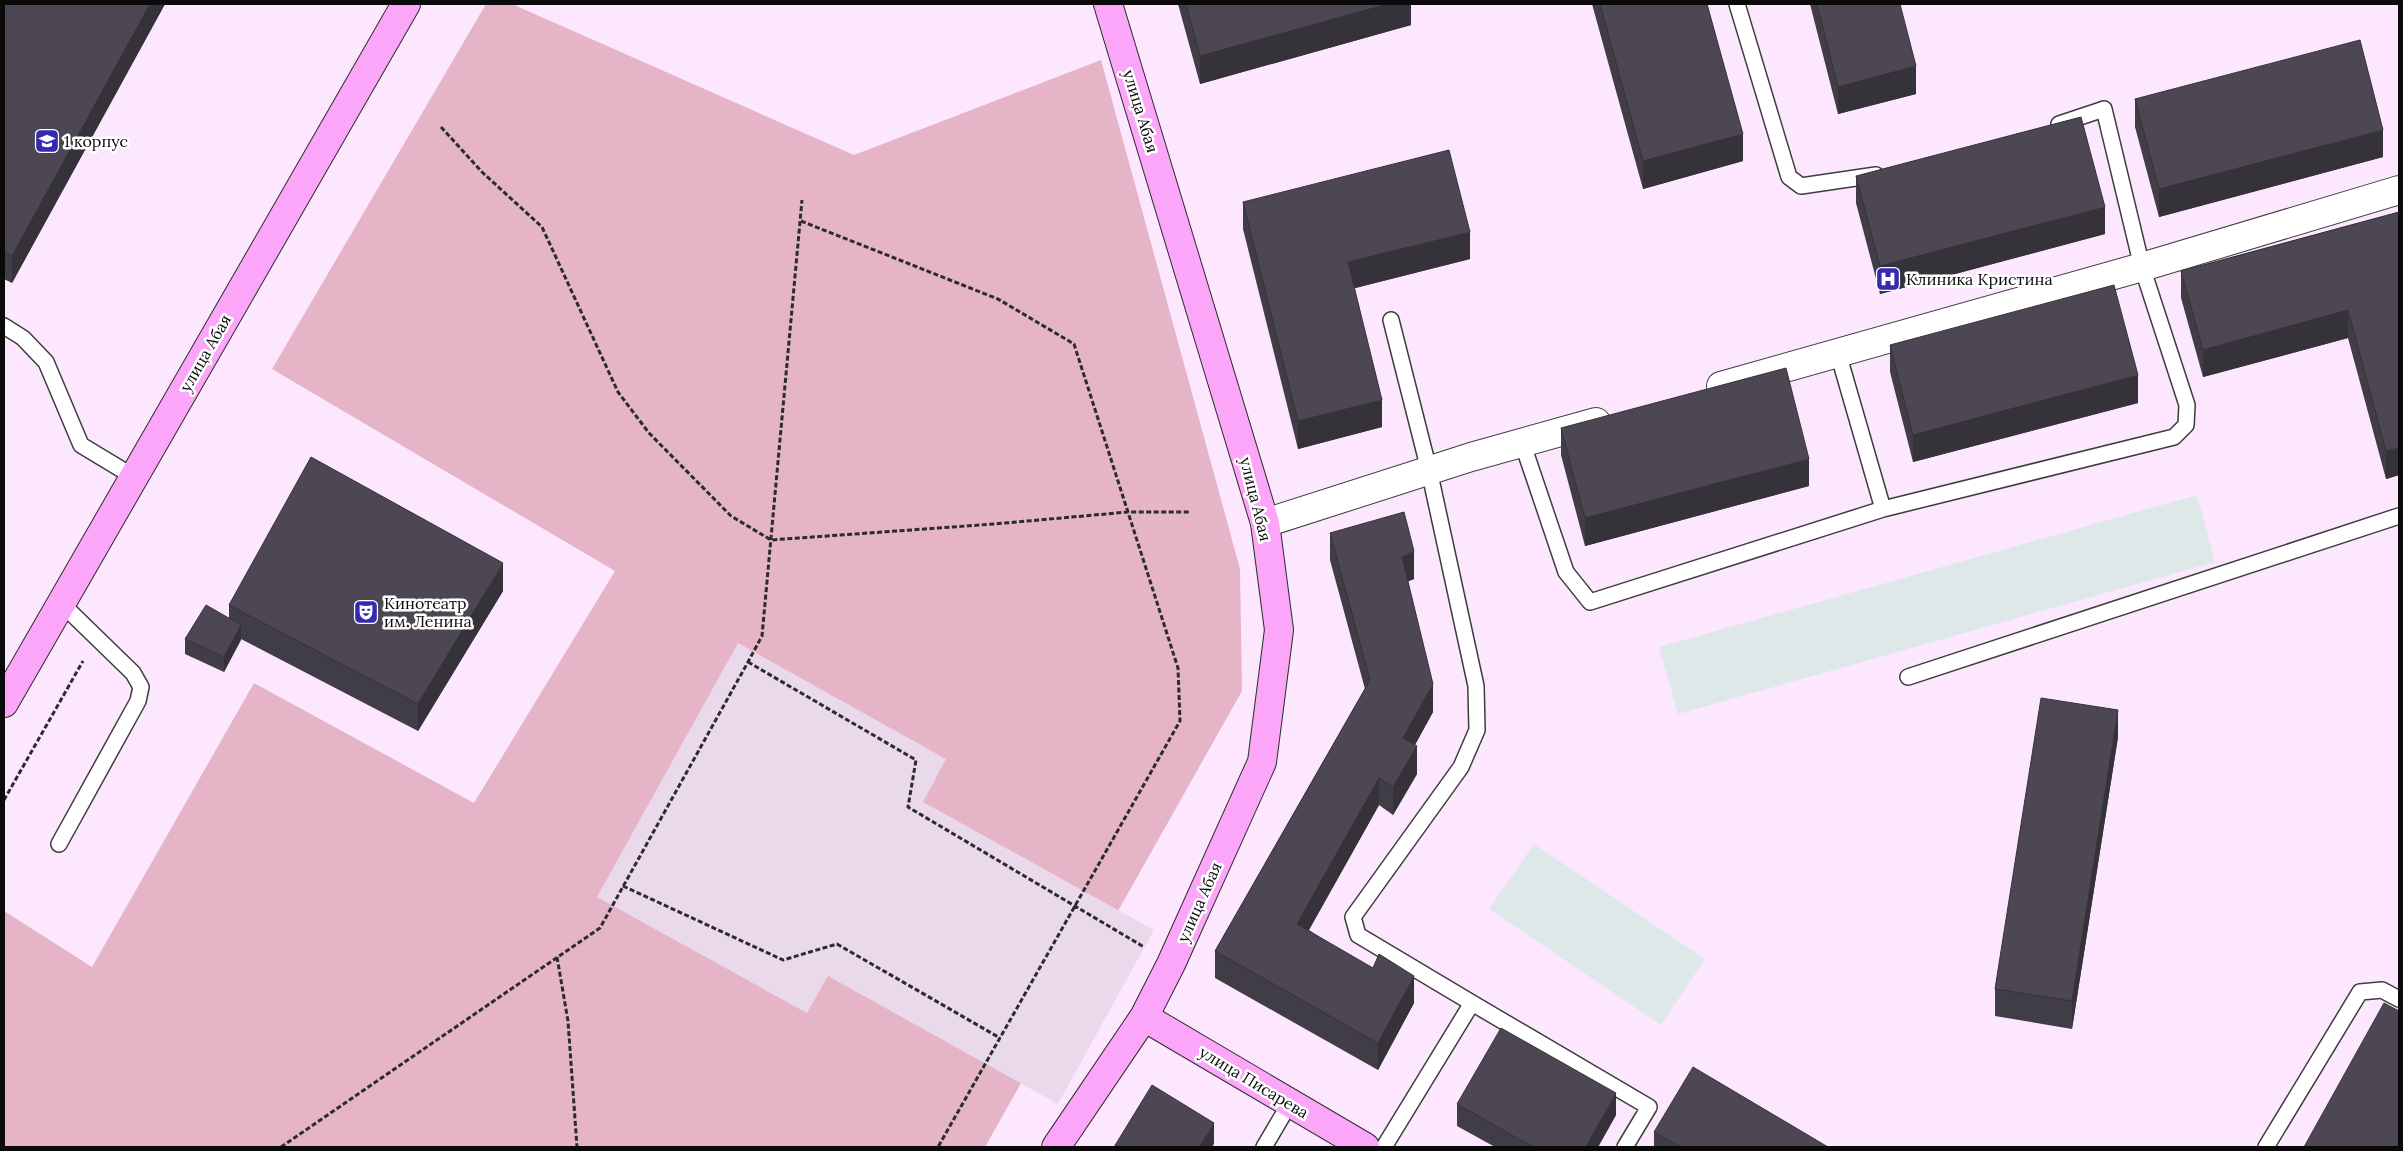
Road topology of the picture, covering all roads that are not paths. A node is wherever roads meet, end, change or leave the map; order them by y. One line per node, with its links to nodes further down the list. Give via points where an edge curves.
1 (406, 4): 15 (main road, улица Абая)
2 (1108, 4): 18 (main road, улица Абая)
3 (1737, 4): 5 (lane, via 1789,178 1801,186 1823,185)
4 (2048, 127): 7 (lane, via 2104,109)
5 (1889, 173)
6 (2399, 190): 7 (street)
7 (2142, 267): 10 (street); 16 (lane, via 2187,405 2186,425 2174,436)
8 (1391, 320): 14 (lane)
9 (4, 326): 15 (lane, via 24,338 46,362 82,445)
10 (1838, 353): 11 (street); 16 (lane)
11 (1695, 394)
12 (1618, 415): 13 (street)
13 (1522, 442): 14 (street); 16 (lane, via 1566,572 1590,602)
14 (1429, 470): 18 (street); 24 (lane, via 1476,686 1477,730 1460,767 1353,917 1358,935)
15 (134, 477): 19 (main road, улица Абая)
16 (1883, 510)
17 (2399, 516): 20 (lane)
18 (1265, 522): 25 (main road, улица Абая, via 1279,630 1262,762 1171,964)
19 (61, 603): 21 (main road, улица Абая); 22 (lane, via 133,673 141,688 138,701)
20 (1908, 677)
21 (4, 703)
22 (59, 844)
23 (2399, 999): 32 (lane, via 2382,990 2360,992)
24 (1472, 1003): 30 (lane); 31 (lane, via 1649,1107)
25 (1144, 1016): 26 (main road, улица Писарева); 27 (main road, улица Абая)
26 (1290, 1103): 28 (lane); 29 (main road, улица Писарева)
27 (1056, 1147)
28 (1264, 1147)
29 (1365, 1147)
30 (1384, 1147)
31 (1625, 1147)
32 (2266, 1147)

